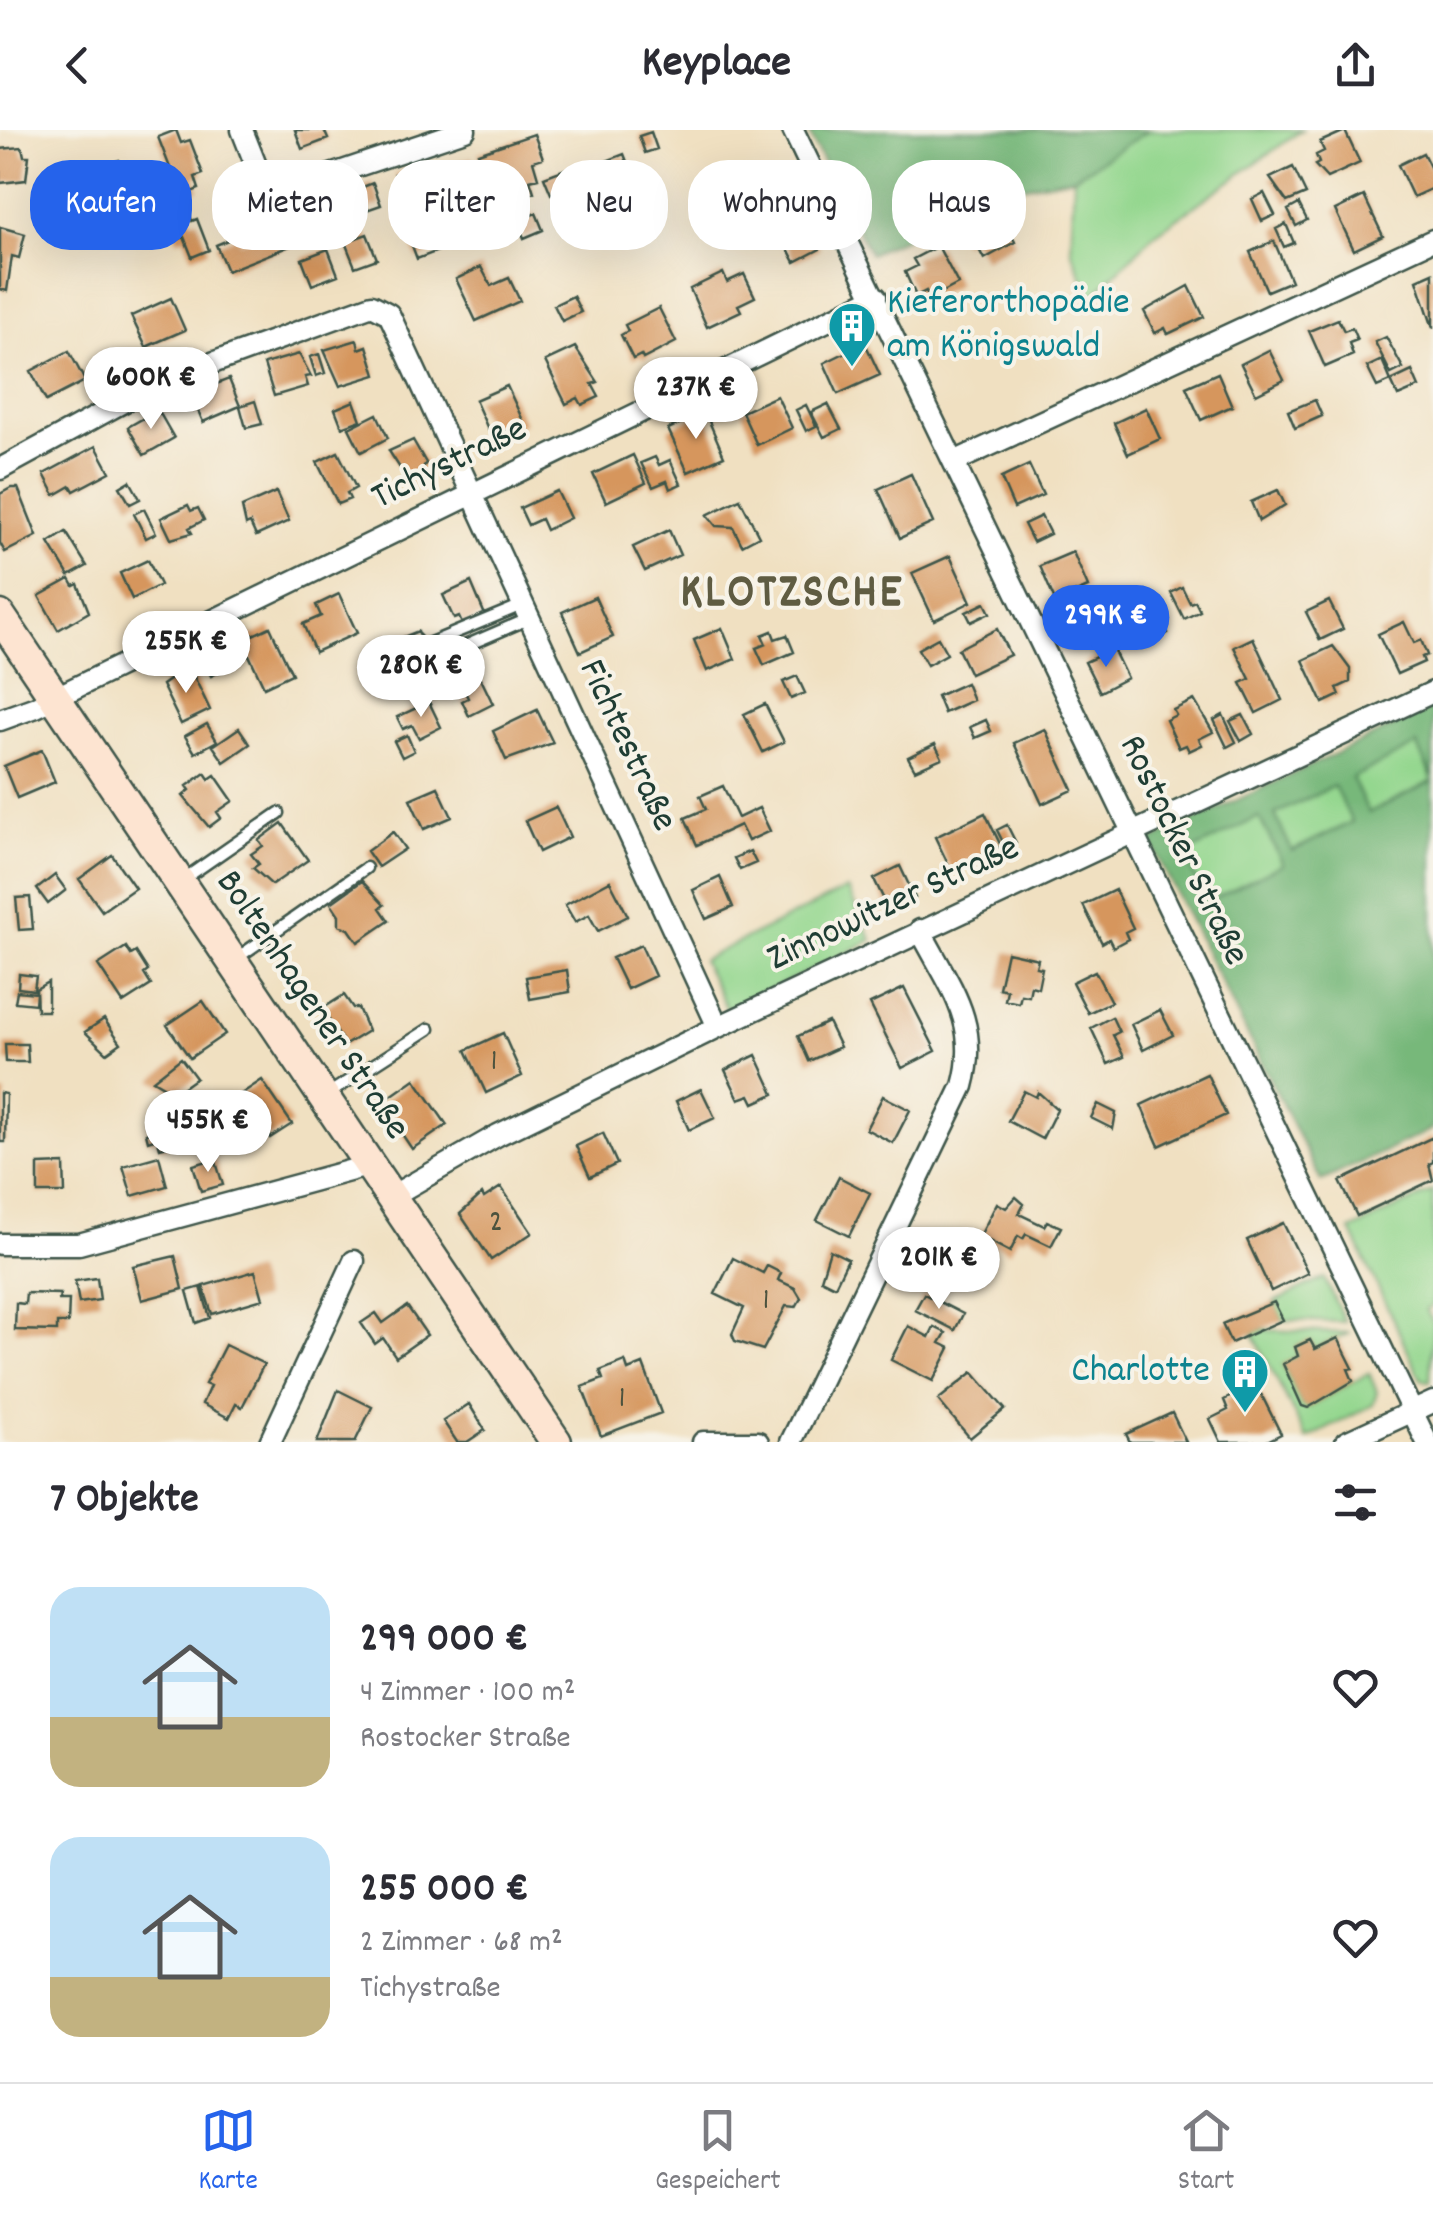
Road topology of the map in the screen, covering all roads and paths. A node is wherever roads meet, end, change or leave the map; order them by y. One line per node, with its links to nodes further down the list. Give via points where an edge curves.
1 (242, 130): 2 (street, via 268,196)
2 (465, 130)
3 (793, 130): 5 (street, Rostocker Straße)
4 (1433, 240): 6 (street)
5 (876, 297): 6 (street, Rostocker Straße); 8 (street, Tichystraße)
6 (956, 461): 17 (street, Rostocker Straße)
7 (0, 469): 8 (street, Fichtestraße, via 160,382 372,306 389,314)
8 (470, 494): 9 (street, Fichtestraße); 14 (street, Tichystraße)
9 (525, 612): 11 (lane); 12 (lane); 22 (street, Fichtestraße)
10 (0, 616): 14 (street, Boltenhagener Straße)
11 (428, 644)
12 (436, 660)
13 (1433, 692): 17 (street, Zinnowitzer Straße)
14 (55, 698): 15 (street, Tichystraße); 19 (street, Boltenhagener Straße)
15 (0, 720)
16 (279, 813): 19 (lane)
17 (1134, 833): 20 (street, Zinnowitzer Straße); 30 (street, Rostocker Straße)
18 (366, 868): 21 (lane)
19 (178, 882): 21 (street, Boltenhagener Straße)
20 (920, 930): 22 (street, Zinnowitzer Straße); 35 (street, via 968,1023 971,1056 963,1086)
21 (233, 961): 24 (street, Boltenhagener Straße)
22 (718, 1027): 26 (street, Zinnowitzer Straße, via 498,1135)
23 (429, 1029): 24 (lane)
24 (324, 1096): 25 (street, Boltenhagener Straße)
25 (371, 1165): 26 (street, Boltenhagener Straße); 27 (street, via 79,1244)
26 (392, 1196): 32 (street, Boltenhagener Straße)
27 (0, 1244)
28 (354, 1261): 31 (street)
29 (1433, 1402): 30 (street)
30 (1412, 1411): 36 (street); 37 (street, Rostocker Straße)
31 (270, 1442)
32 (556, 1442)
33 (704, 1442): 34 (street)
34 (758, 1442)
35 (791, 1442)
36 (1346, 1442)
37 (1427, 1442)

